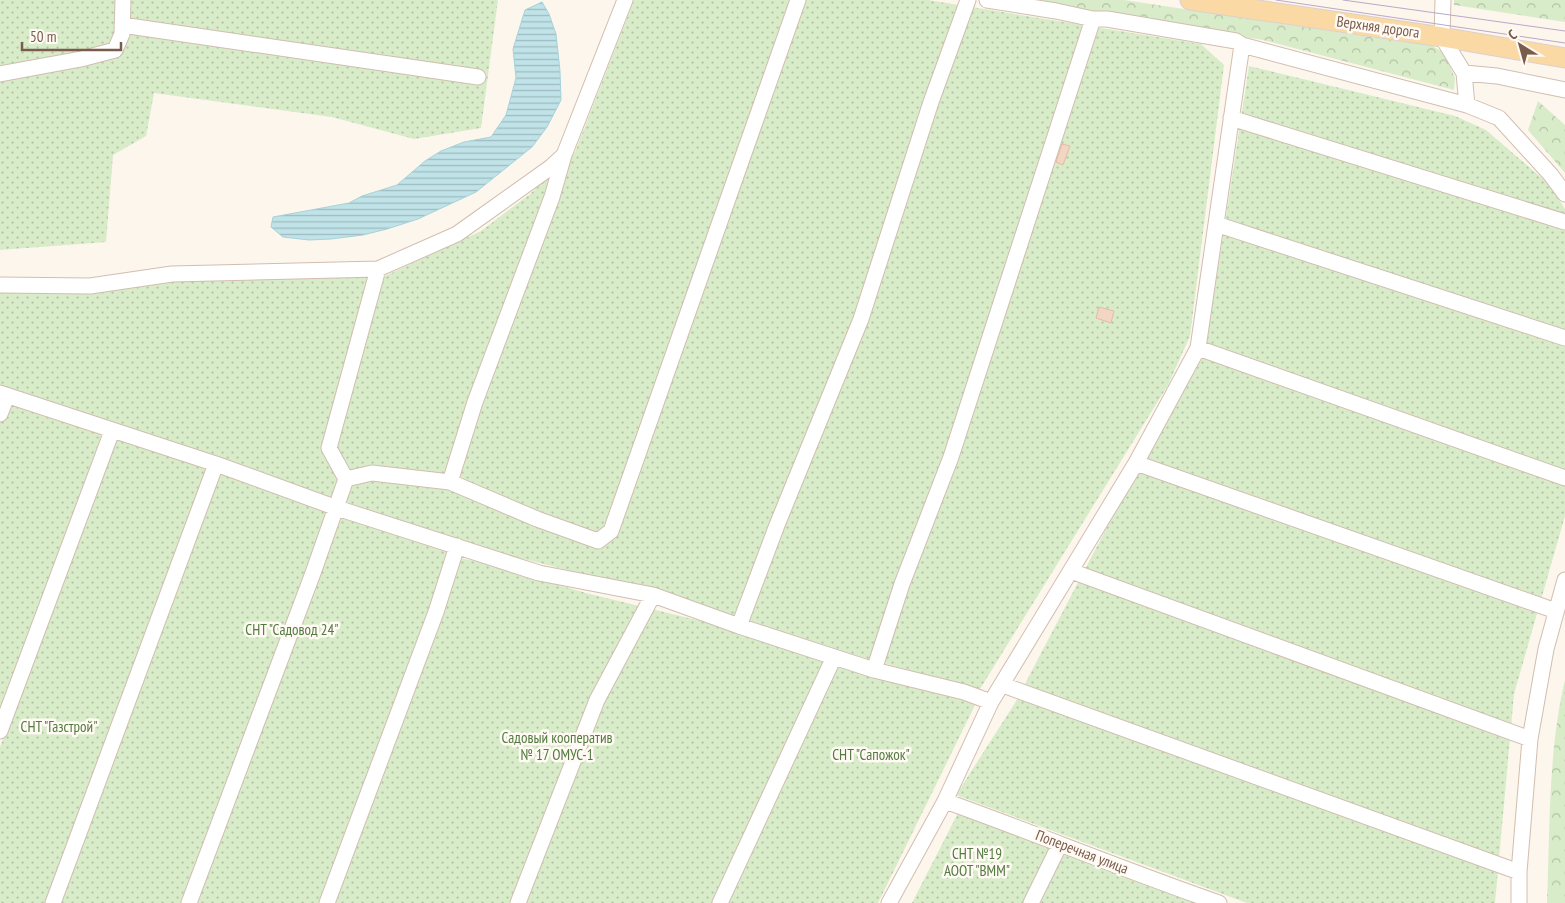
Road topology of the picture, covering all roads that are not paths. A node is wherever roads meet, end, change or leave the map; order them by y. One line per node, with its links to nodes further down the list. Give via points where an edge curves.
1 (123, 0): 9 (street)
2 (625, 0): 19 (street)
3 (798, 0): 34 (street, via 611,530 598,540 537,519)
4 (968, 0): 41 (street, via 931,102 861,319)
5 (987, 0): 8 (street)
6 (1190, 0): 10 (main road, Верхняя дорога)
7 (1443, 0): 10 (street)
8 (1094, 19): 11 (street, via 1236,41); 43 (street, via 951,457 902,584)
9 (122, 25): 14 (street, via 115,50); 15 (street)
10 (1442, 37): 12 (main road, Верхняя дорога); 13 (street)
11 (1242, 46): 17 (street); 18 (street)
12 (1565, 58)
13 (1464, 73): 16 (street, via 1497,76); 17 (street)
14 (0, 74)
15 (478, 77)
16 (1565, 90)
17 (1467, 105): 20 (street, via 1499,118)
18 (1231, 118): 21 (street); 22 (street)
19 (564, 155): 23 (street, via 457,234); 34 (street)
20 (1565, 194)
21 (1565, 222)
22 (1216, 224): 25 (street); 26 (street)
23 (378, 269): 24 (street, via 172,274 90,286); 33 (street, via 329,448)
24 (0, 285)
25 (1565, 338)
26 (1198, 348): 30 (street); 32 (street)
27 (4, 395): 28 (street); 29 (street)
28 (0, 414)
29 (112, 431): 31 (street); 46 (street)
30 (1136, 463): 37 (street); 40 (street)
31 (216, 464): 35 (street); 52 (street)
32 (1565, 478)
33 (346, 479): 34 (street, via 372,473); 35 (street)
34 (450, 482)
35 (337, 508): 36 (street); 53 (street)
36 (457, 546): 39 (street, via 539,572); 54 (street, via 436,612)
37 (1071, 571): 44 (street); 47 (street)
38 (1565, 580): 40 (street)
39 (653, 595): 41 (street); 55 (street, via 597,700)
40 (1556, 611): 47 (street)
41 (739, 626): 42 (street)
42 (834, 657): 43 (street); 56 (street)
43 (874, 670): 45 (street, via 964,692)
44 (1003, 685): 45 (street); 50 (street)
45 (991, 702): 48 (street)
46 (0, 731)
47 (1530, 739): 50 (street)
48 (944, 801): 49 (street, Поперечная улица); 57 (street)
49 (1060, 844): 51 (street, Поперечная улица); 58 (street)
50 (1519, 872): 60 (street)
51 (1176, 896): 59 (street, Поперечная улица)
52 (53, 903)
53 (189, 903)
54 (327, 903)
55 (518, 903)
56 (720, 903)
57 (890, 903)
58 (1031, 903)
59 (1220, 903)
60 (1519, 903)

